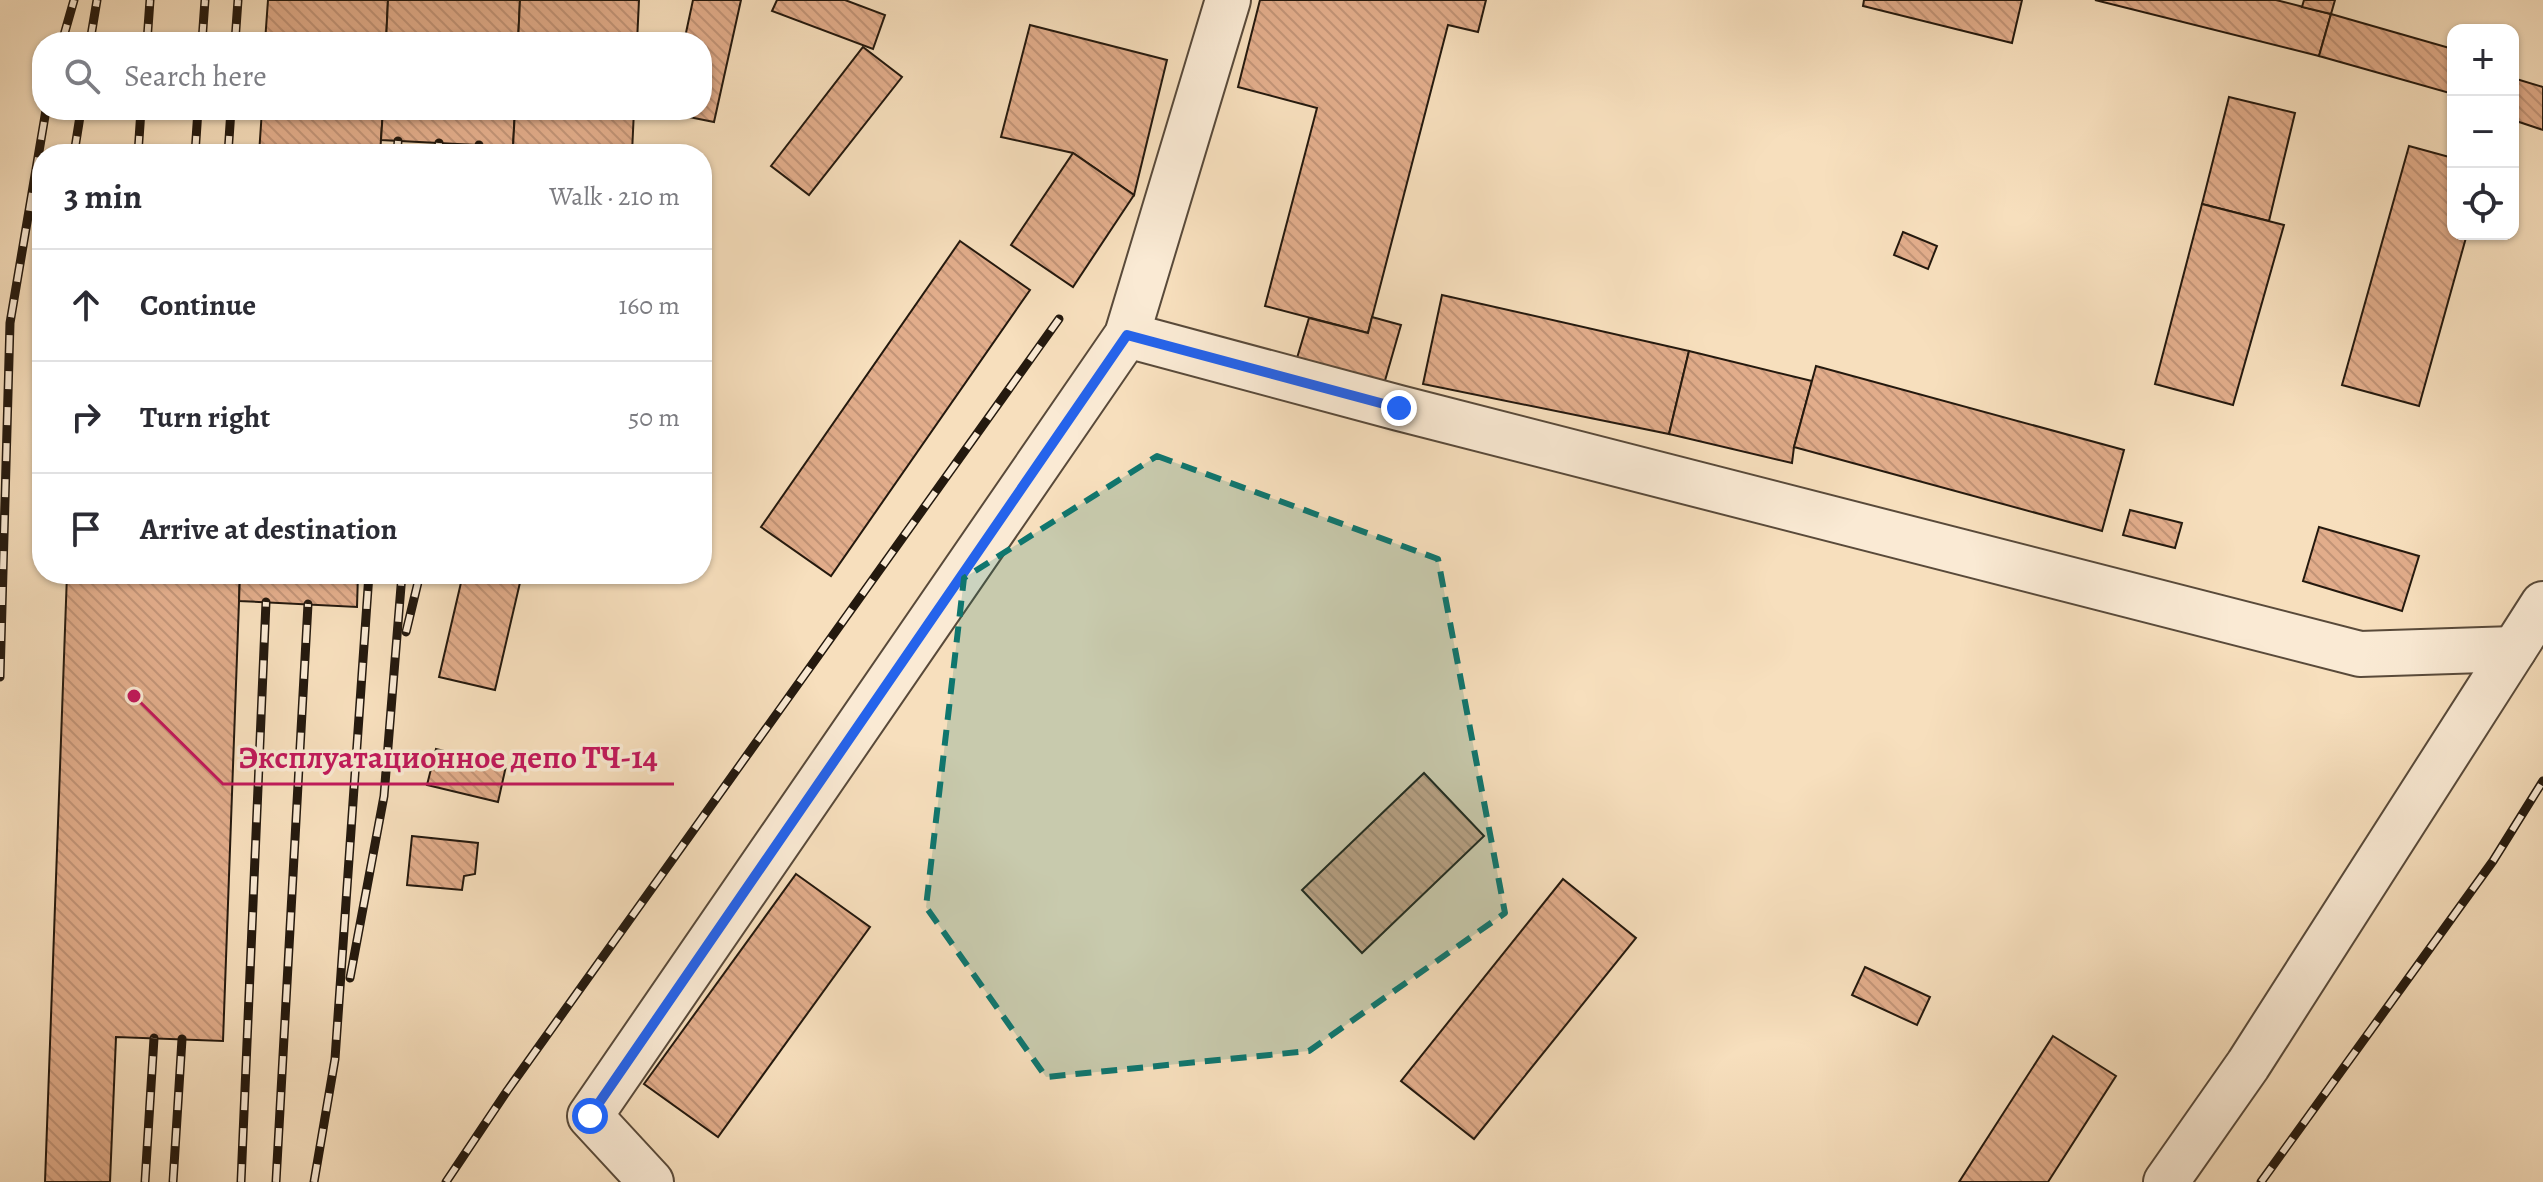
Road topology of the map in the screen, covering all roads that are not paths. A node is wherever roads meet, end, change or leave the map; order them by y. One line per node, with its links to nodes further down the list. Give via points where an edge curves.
1 (1228, 0): 2 (street)
2 (1127, 335): 4 (street, via 2360,654); 5 (street, via 590,1116)
3 (2543, 604): 4 (street)
4 (2514, 649): 6 (street, via 2248,1065)
5 (651, 1182)
6 (2166, 1182)

